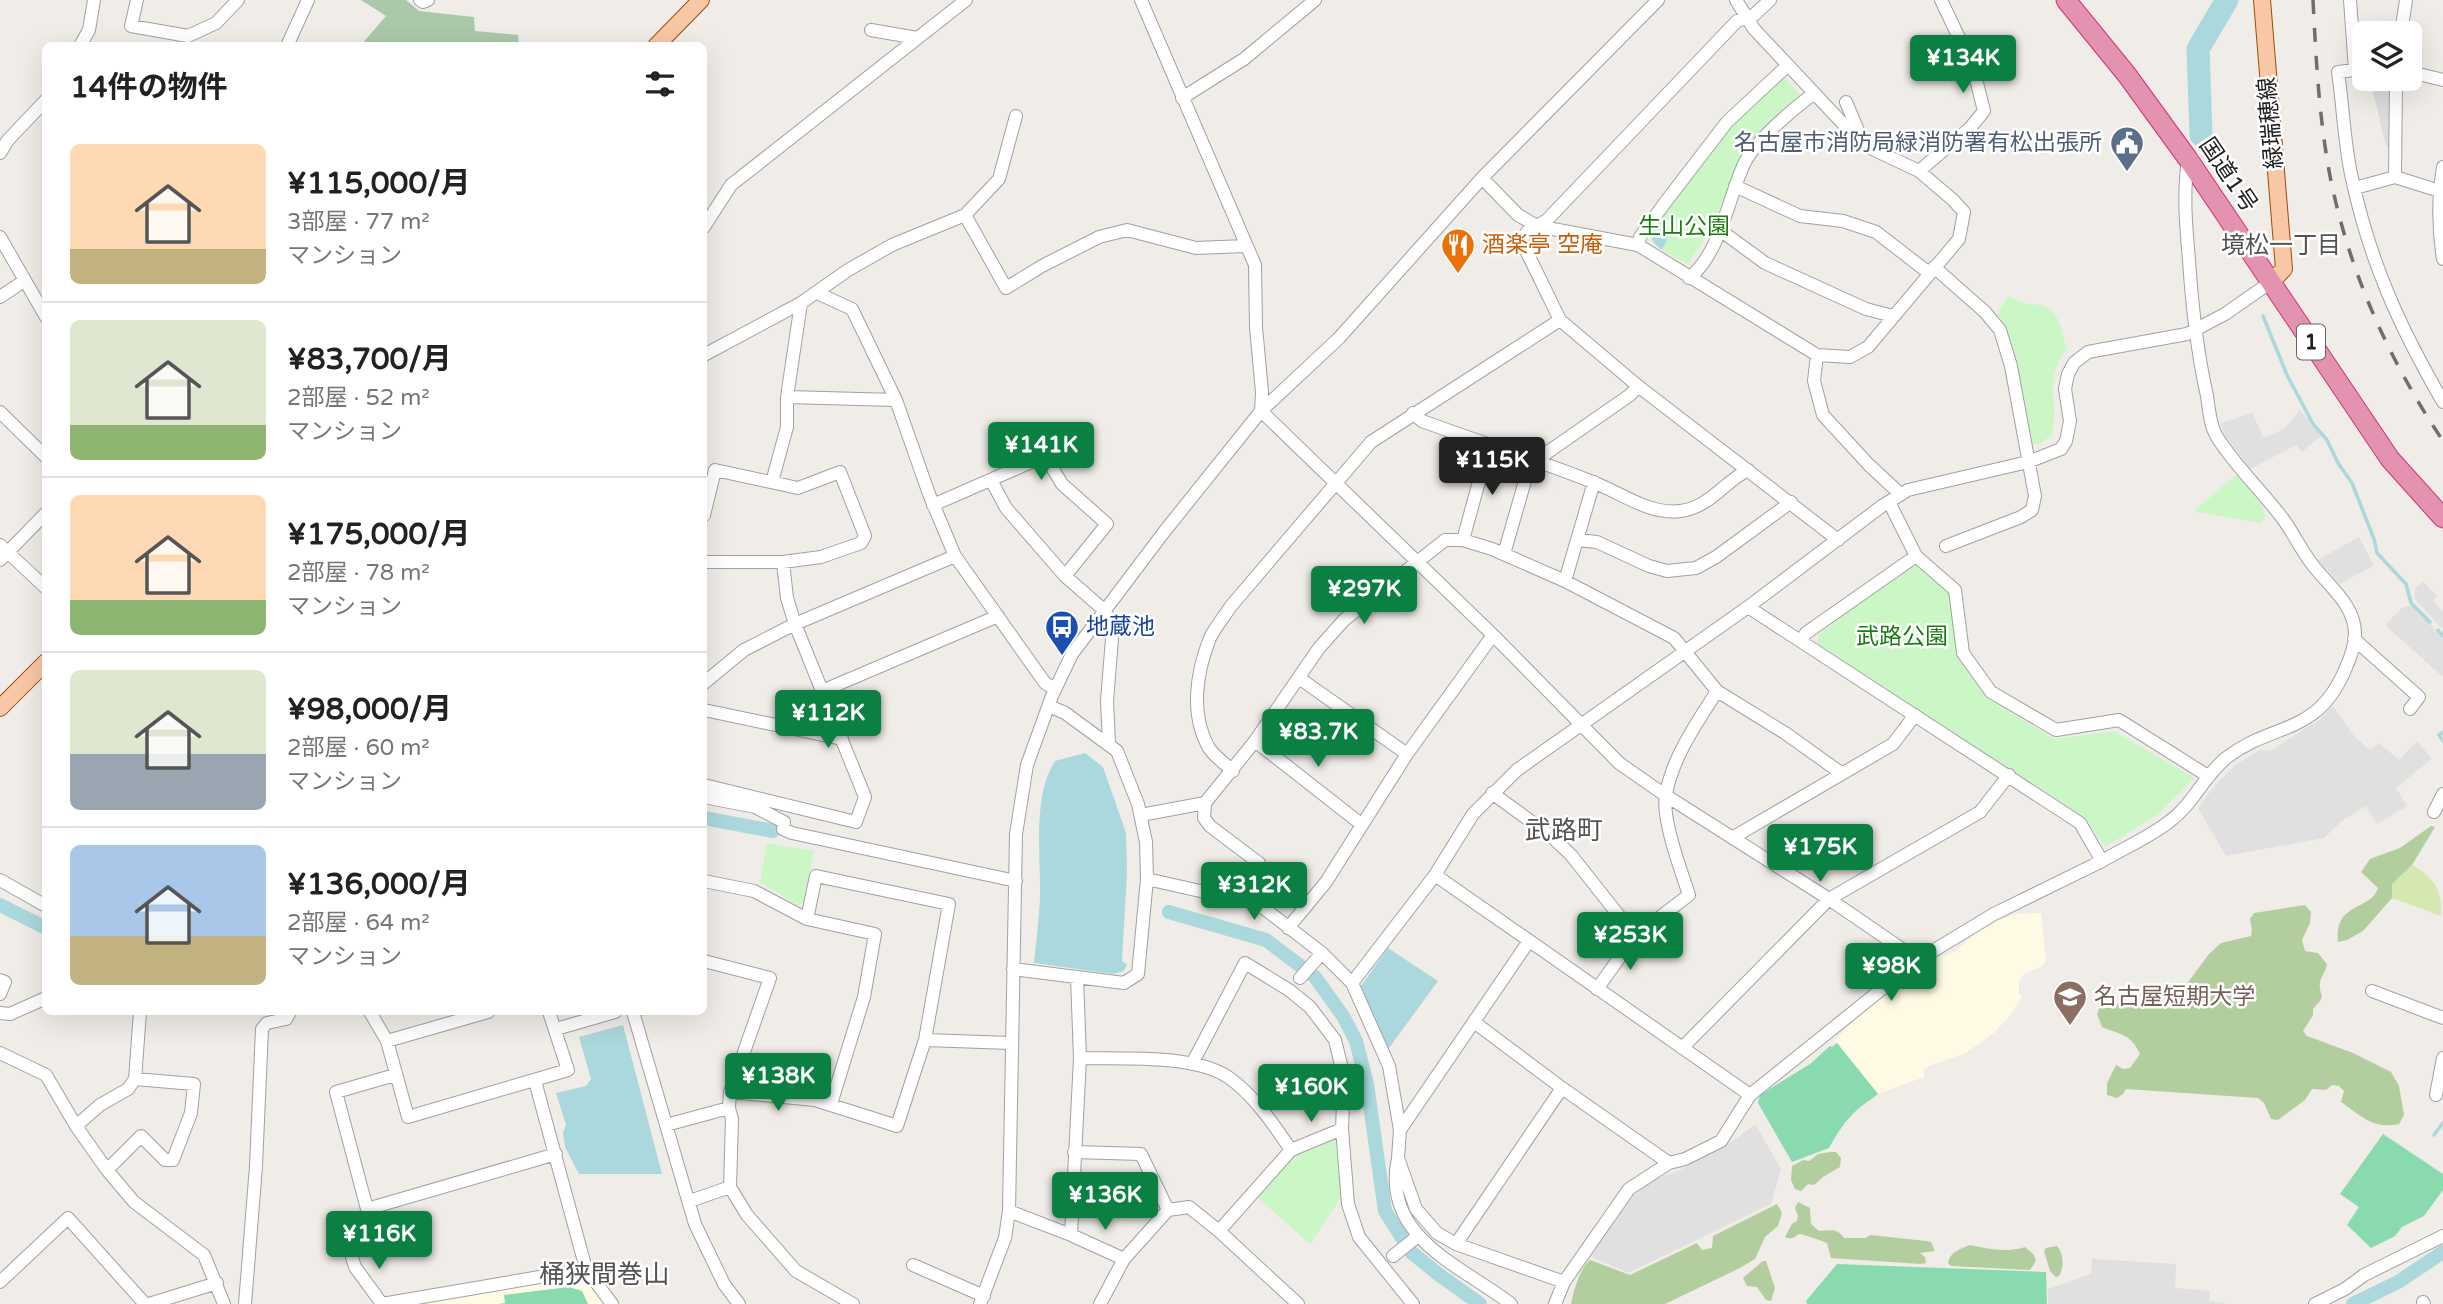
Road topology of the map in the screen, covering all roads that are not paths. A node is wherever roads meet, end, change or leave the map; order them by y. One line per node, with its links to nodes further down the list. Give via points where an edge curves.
1 (94, 0): 24 (street)
2 (137, 0): 3 (street, via 131,26 188,36 216,23)
3 (238, 0)
4 (420, 0): 5 (street)
5 (428, 0)
6 (701, 0): 26 (main road)
7 (966, 0): 23 (street)
8 (1141, 0): 33 (street)
9 (1315, 0): 33 (street, via 1244,59)
10 (1658, 0): 43 (street)
11 (1736, 0): 19 (street)
12 (1770, 0): 19 (street)
13 (2066, 0): 39 (highway, 国道1号 / 1)
14 (2262, 0): 59 (main road, 緑瑞穂線, via 2284,269)
15 (2350, 0): 20 (street)
16 (2406, 0): 21 (street)
17 (306, 1): 25 (street)
18 (1945, 1): 41 (street, via 1973,67 1984,111)
19 (1747, 18): 27 (street); 49 (street, via 1737,21)
20 (2353, 21)
21 (2403, 21)
22 (871, 30): 23 (street)
23 (917, 38): 48 (street, via 731,185)
24 (82, 42)
25 (289, 42)
26 (660, 42)
27 (1787, 66): 32 (street); 53 (street, via 1727,122 1640,237)
28 (2352, 70): 45 (street, via 2338,72)
29 (2422, 75): 30 (street)
30 (2443, 80)
31 (2396, 91): 42 (street)
32 (1814, 94): 37 (street); 44 (street, via 1757,145)
33 (1182, 98): 54 (street)
34 (1846, 102): 37 (street)
35 (42, 104): 38 (street)
36 (1016, 116): 47 (street, via 999,179)
37 (1862, 144): 41 (street)
38 (0, 153)
39 (2188, 159): 59 (highway, 国道1号 / 1); 66 (street, via 2185,204)
40 (2443, 167): 46 (street)
41 (1919, 171): 56 (street, via 1964,212 1959,239)
42 (2395, 177): 45 (street); 46 (street)
43 (1482, 178): 49 (street, via 1518,215); 73 (street, via 1339,338)
44 (1735, 186): 50 (street); 56 (street, via 1800,215 1843,221 1876,232)
45 (2355, 188): 72 (street, via 2375,265)
46 (2441, 191): 52 (street)
47 (965, 215): 54 (street, via 1006,288 1099,237 1127,230 1196,248); 60 (street, via 892,245)
48 (707, 222)
49 (1537, 226): 53 (street); 65 (street, via 1521,240)
50 (1720, 230): 57 (street); 64 (street, via 1765,263 1866,309)
51 (0, 237): 58 (street)
52 (2441, 238): 55 (street)
53 (1639, 245): 57 (street)
54 (1245, 246): 73 (street, via 1255,265)
55 (2443, 259)
56 (1932, 270): 64 (street); 79 (street, via 2000,330)
57 (1689, 278): 68 (street)
58 (24, 281): 61 (street); 63 (street)
59 (2271, 282): 66 (street); 90 (highway, 国道1号 / 1, via 2390,459)
60 (817, 293): 62 (street); 71 (street, via 852,309)
61 (0, 296)
62 (801, 303): 67 (street); 70 (street)
63 (42, 310)
64 (1894, 316): 68 (street, via 1860,352 1850,357)
65 (1560, 320): 69 (street); 75 (street)
66 (2196, 330): 79 (street, via 2088,352 2068,374 2066,441 2061,449); 110 (street, via 2215,434 2345,602)
67 (707, 353)
68 (1817, 355): 85 (street, via 1814,381 1822,415 1896,490)
69 (1638, 386): 78 (street); 80 (street)
70 (787, 397): 71 (street); 82 (street, via 787,427)
71 (896, 400): 88 (street)
72 (2443, 402)
73 (1261, 411): 84 (street); 106 (street)
74 (0, 412): 77 (street)
75 (1413, 413): 76 (street, via 1422,421); 84 (street, via 1371,442)
76 (1489, 446): 78 (street); 91 (street)
77 (42, 453)
78 (1536, 462): 83 (street); 96 (street)
79 (2028, 462): 85 (street, via 1908,490); 94 (street, via 2035,496 2032,510)
80 (1748, 470): 83 (street, via 1704,504 1682,511 1649,507); 87 (street)
81 (991, 480): 88 (street); 102 (street, via 1006,508); 102 (street, via 1045,456 1062,484 1107,524)
82 (772, 482): 86 (street, via 715,470); 100 (street, via 798,488 840,472 864,536 861,543 821,557)
83 (1594, 482): 92 (street)
84 (1337, 483): 101 (street); 129 (street, via 1211,636 1200,668 1198,722 1210,750)
85 (1894, 499): 93 (street); 98 (street)
86 (707, 502)
87 (1791, 502): 92 (street, via 1696,568 1667,572 1597,542); 93 (street)
88 (933, 505): 97 (street)
89 (42, 517): 95 (street)
90 (2443, 518)
91 (1464, 540): 96 (street); 101 (street, via 1445,540)
92 (1577, 540): 103 (street)
93 (1838, 540): 105 (street)
94 (1947, 546)
95 (3, 552): 104 (street)
96 (1504, 554): 103 (street)
97 (955, 556): 107 (street); 108 (street)
98 (1916, 556): 111 (street); 132 (street, via 1955,590 1963,653 1991,692 2056,730 2119,720)
99 (707, 562): 100 (street)
100 (782, 562): 108 (street)
101 (1417, 562): 109 (street); 114 (street, via 1344,620)
102 (1065, 576): 106 (street)
103 (1564, 581): 112 (street, via 1674,638)
104 (42, 585)
105 (1748, 607): 111 (street); 112 (street)
106 (1105, 611): 116 (street, via 1072,654); 127 (street, via 1113,626)
107 (998, 616): 116 (street, via 1045,683); 117 (street)
108 (795, 624): 115 (street, via 744,650); 117 (street)
109 (1493, 635): 124 (street); 128 (street)
110 (2354, 639): 121 (street, via 2419,697); 132 (street, via 2342,678 2315,713 2252,742)
111 (1801, 641): 123 (street)
112 (1685, 649): 118 (street); 124 (street)
113 (42, 666): 120 (main road)
114 (1299, 678): 126 (street); 128 (street)
115 (707, 680)
116 (1055, 689): 119 (street)
117 (822, 691): 125 (street)
118 (1717, 691): 130 (street); 136 (street, via 1680,752)
119 (1049, 706): 127 (street); 147 (street, via 1027,765 1016,834)
120 (0, 708)
121 (2410, 709)
122 (707, 711): 125 (street)
123 (1915, 715): 130 (street, via 1893,744); 131 (street)
124 (1580, 724): 134 (street); 136 (street, via 1619,763)
125 (842, 739): 133 (street, via 865,797 856,822)
126 (1255, 741): 129 (street); 141 (street)
127 (1108, 743): 140 (street, via 1118,751)
128 (1407, 754): 141 (street)
129 (1233, 771): 138 (street)
130 (1841, 773): 142 (street)
131 (2009, 775): 143 (street, via 2080,823); 150 (street, via 1980,812)
132 (2208, 776): 143 (street, via 2171,821)
133 (707, 786)
134 (1492, 793): 144 (street, via 1473,814); 154 (street, via 1571,855)
135 (2443, 794): 139 (street)
136 (1665, 795): 142 (street); 154 (street, via 1689,895)
137 (707, 798): 147 (street, via 755,807 784,822 783,829 792,833)
138 (1205, 803): 140 (street); 149 (street, via 1210,826 1259,863)
139 (2434, 812)
140 (1141, 815): 145 (street)
141 (1361, 824): 153 (street, via 1326,882)
142 (1732, 838): 150 (street)
143 (2102, 861): 157 (street, via 1994,914)
144 (1435, 875): 155 (street); 163 (street)
145 (1147, 879): 149 (street, via 1200,891); 160 (street, via 1138,974 1124,983)
146 (0, 880): 151 (street)
147 (1016, 881): 159 (street)
148 (707, 882): 152 (street, via 754,891)
149 (1236, 891): 153 (street)
150 (1829, 899): 157 (street); 182 (street)
151 (42, 904)
152 (807, 919): 179 (street, via 816,876 949,904); 194 (street, via 875,934 864,997)
153 (1288, 928): 156 (street)
154 (1635, 936): 164 (street)
155 (1529, 941): 164 (street); 177 (street)
156 (1322, 953): 161 (street); 163 (street)
157 (1918, 960): 193 (street)
158 (707, 962): 191 (street, via 770,978)
159 (1013, 969): 160 (street); 181 (street)
160 (1077, 978): 184 (street)
161 (1300, 978)
162 (0, 980): 166 (street, via 5,982)
163 (1352, 983): 199 (street, via 1389,1066)
164 (1597, 989): 182 (street)
165 (2372, 991): 176 (street)
166 (0, 994)
167 (42, 1000): 168 (street, via 10,1014)
168 (0, 1013)
169 (140, 1015): 188 (street)
170 (289, 1015): 226 (street, via 262,1029)
171 (372, 1015): 180 (street)
172 (478, 1015): 180 (street)
173 (550, 1015): 178 (street)
174 (605, 1015): 178 (street)
175 (634, 1015): 196 (street)
176 (2443, 1018)
177 (1474, 1022): 190 (street); 199 (street)
178 (556, 1029): 189 (street, via 568,1070)
179 (925, 1040): 181 (street); 194 (street, via 897,1126)
180 (387, 1041): 187 (street)
181 (1011, 1043): 209 (street)
182 (1682, 1048): 193 (street)
183 (0, 1053): 197 (street, via 46,1075)
184 (1080, 1058): 186 (street); 201 (street)
185 (2443, 1058): 192 (street)
186 (1194, 1062): 198 (street, via 1245,963 1310,1007 1335,1040 1344,1077); 200 (street, via 1227,1076 1247,1094)
187 (395, 1075): 189 (street, via 408,1117); 202 (street, via 336,1091 367,1209)
188 (135, 1079): 197 (street); 205 (street, via 194,1084 191,1113 173,1160 165,1160 141,1136)
189 (535, 1081): 202 (street)
190 (1562, 1088): 204 (street); 214 (street)
191 (730, 1092): 194 (street); 195 (street)
192 (2436, 1095)
193 (1750, 1096): 204 (street, via 1721,1141)
194 (831, 1104)
195 (729, 1108): 196 (street); 206 (street)
196 (666, 1125): 207 (street)
197 (76, 1126): 205 (street)
198 (1342, 1129): 200 (street); 233 (street, via 1348,1204 1359,1237)
199 (1400, 1130): 203 (street)
200 (1291, 1150): 210 (street)
201 (1074, 1152): 208 (street, via 1142,1154); 211 (street)
202 (556, 1154): 219 (street)
203 (1398, 1158): 213 (street, via 1396,1190); 214 (street, via 1416,1209 1437,1233)
204 (1669, 1163): 221 (street, via 1629,1189)
205 (107, 1170): 222 (street, via 134,1202 204,1255)
206 (730, 1187): 207 (street); 230 (street, via 747,1215 796,1271)
207 (690, 1201): 229 (street, via 704,1244)
208 (1168, 1210): 210 (street, via 1189,1208); 217 (street)
209 (1009, 1211): 211 (street); 223 (street, via 1005,1238)
210 (1219, 1231): 232 (street)
211 (1072, 1235): 217 (street)
212 (2443, 1236): 236 (street)
213 (1415, 1238): 216 (street); 234 (street)
214 (1455, 1244): 221 (street)
215 (350, 1251): 227 (street)
216 (1393, 1256)
217 (1124, 1259): 231 (street)
218 (913, 1265): 223 (street)
219 (586, 1269): 227 (street); 228 (street)
220 (0, 1282): 224 (street, via 68,1218)
221 (1564, 1282): 235 (street)
222 (217, 1283): 224 (street); 225 (street)
223 (982, 1300)
224 (147, 1304)
225 (224, 1304)
226 (245, 1304)
227 (382, 1304)
228 (612, 1304)
229 (739, 1304)
230 (853, 1304)
231 (1100, 1304)
232 (1298, 1304)
233 (1413, 1304)
234 (1511, 1304)
235 (1555, 1304)
236 (2315, 1304)

